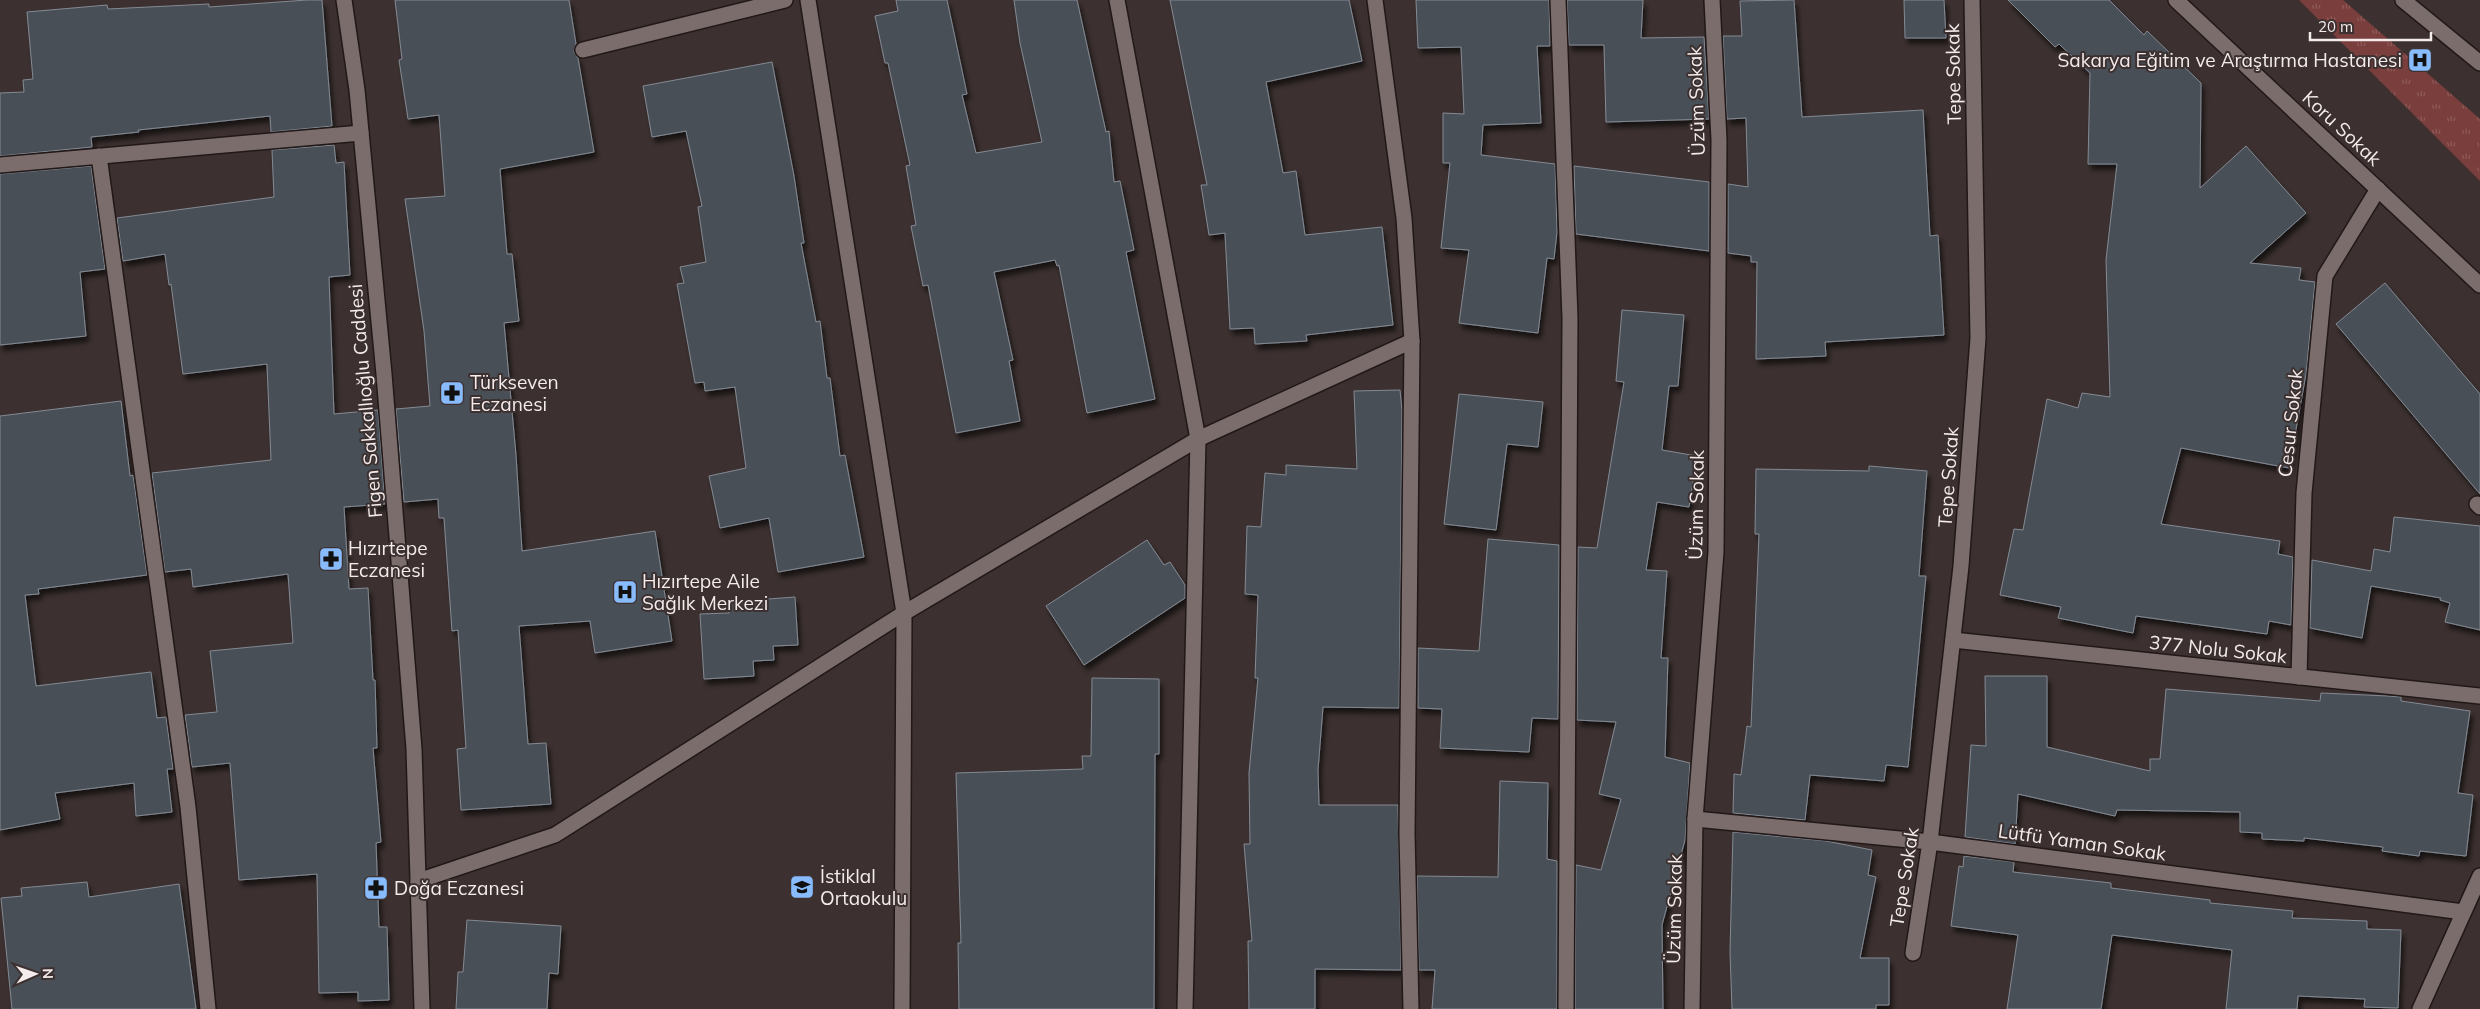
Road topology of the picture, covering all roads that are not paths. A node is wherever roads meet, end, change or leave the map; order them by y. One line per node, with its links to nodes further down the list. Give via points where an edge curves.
1 (344, 0): 13 (street, Figen Sakkallıoğlu Caddesi)
2 (785, 0): 11 (street)
3 (808, 0): 20 (street)
4 (1117, 0): 19 (street)
5 (1375, 0): 18 (street, via 1404,218)
6 (1558, 0): 35 (street, via 1570,318)
7 (1712, 0): 24 (street, Üzüm Sokak, via 1719,140 1716,552)
8 (1972, 0): 21 (street, Tepe Sokak, via 1978,338 1962,566)
9 (2176, 0): 16 (street, Koru Sokak)
10 (2403, 0): 12 (street)
11 (583, 50)
12 (2480, 63)
13 (361, 133): 14 (street); 27 (street, Figen Sakkallıoğlu Caddesi, via 413,739)
14 (99, 156): 15 (street); 30 (street, via 188,807)
15 (0, 165)
16 (2378, 189): 17 (street, Koru Sokak); 22 (street, Cesur Sokak, via 2326,276 2304,493)
17 (2480, 285)
18 (1412, 341): 19 (street); 34 (street, via 1407,824)
19 (1198, 439): 20 (street); 33 (street)
20 (904, 613): 27 (street, via 555,835); 32 (street)
21 (1953, 640): 22 (street, 377 Nolu Sokak); 25 (street, Tepe Sokak)
22 (2299, 677): 23 (street, 377 Nolu Sokak)
23 (2480, 696)
24 (1695, 819): 25 (street, Lütfü Yaman Sokak); 36 (street, Üzüm Sokak)
25 (1930, 842): 28 (street, Lütfü Yaman Sokak); 29 (street, Tepe Sokak)
26 (2480, 876): 28 (street)
27 (418, 881): 31 (street, Figen Sakkallıoğlu Caddesi)
28 (2463, 912): 37 (street)
29 (1913, 953)
30 (208, 1009)
31 (422, 1009)
32 (902, 1009)
33 (1185, 1009)
34 (1411, 1009)
35 (1566, 1009)
36 (1692, 1009)
37 (2420, 1009)

